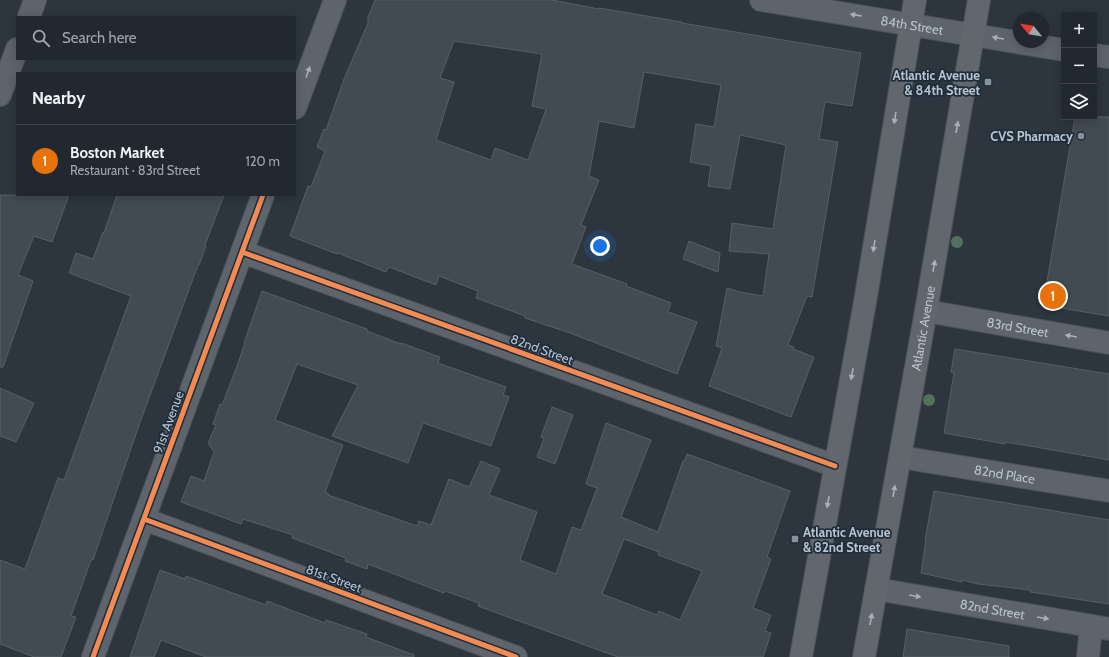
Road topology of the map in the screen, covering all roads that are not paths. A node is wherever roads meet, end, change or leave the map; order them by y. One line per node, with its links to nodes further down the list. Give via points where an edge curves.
1 (35, 0): 6 (street)
2 (761, 0): 7 (street, 84th Street, one-way to 2)
3 (915, 0): 7 (main road)
4 (979, 0): 8 (main road, Atlantic Avenue)
5 (331, 1): 14 (street, one-way to 5)
6 (29, 16)
7 (911, 24): 8 (street, 84th Street); 20 (main road, one-way to 20)
8 (973, 34): 9 (street, 84th Street, one-way to 8); 17 (main road, Atlantic Avenue, one-way to 8)
9 (1061, 49)
10 (16, 52): 13 (street)
11 (1097, 55): 12 (street)
12 (1109, 57)
13 (0, 95)
14 (296, 105)
15 (263, 196): 16 (street, 91st Avenue)
16 (242, 252): 20 (street, 82nd Street); 22 (street, 91st Avenue)
17 (926, 311): 18 (street, 83rd Street, one-way to 17); 19 (main road, Atlantic Avenue)
18 (1109, 343)
19 (900, 457): 21 (street, 82nd Place); 23 (main road, Atlantic Avenue, one-way to 19)
20 (835, 466): 27 (main road, one-way to 27)
21 (1109, 491)
22 (144, 519): 25 (street, 91st Avenue); 26 (street, 81st Street)
23 (876, 589): 24 (street, 82nd Street, one-way to 24); 28 (main road, Atlantic Avenue, one-way to 23)
24 (1100, 628): 29 (street)
25 (93, 657)
26 (516, 657)
27 (801, 657)
28 (864, 657)
29 (1088, 657)

